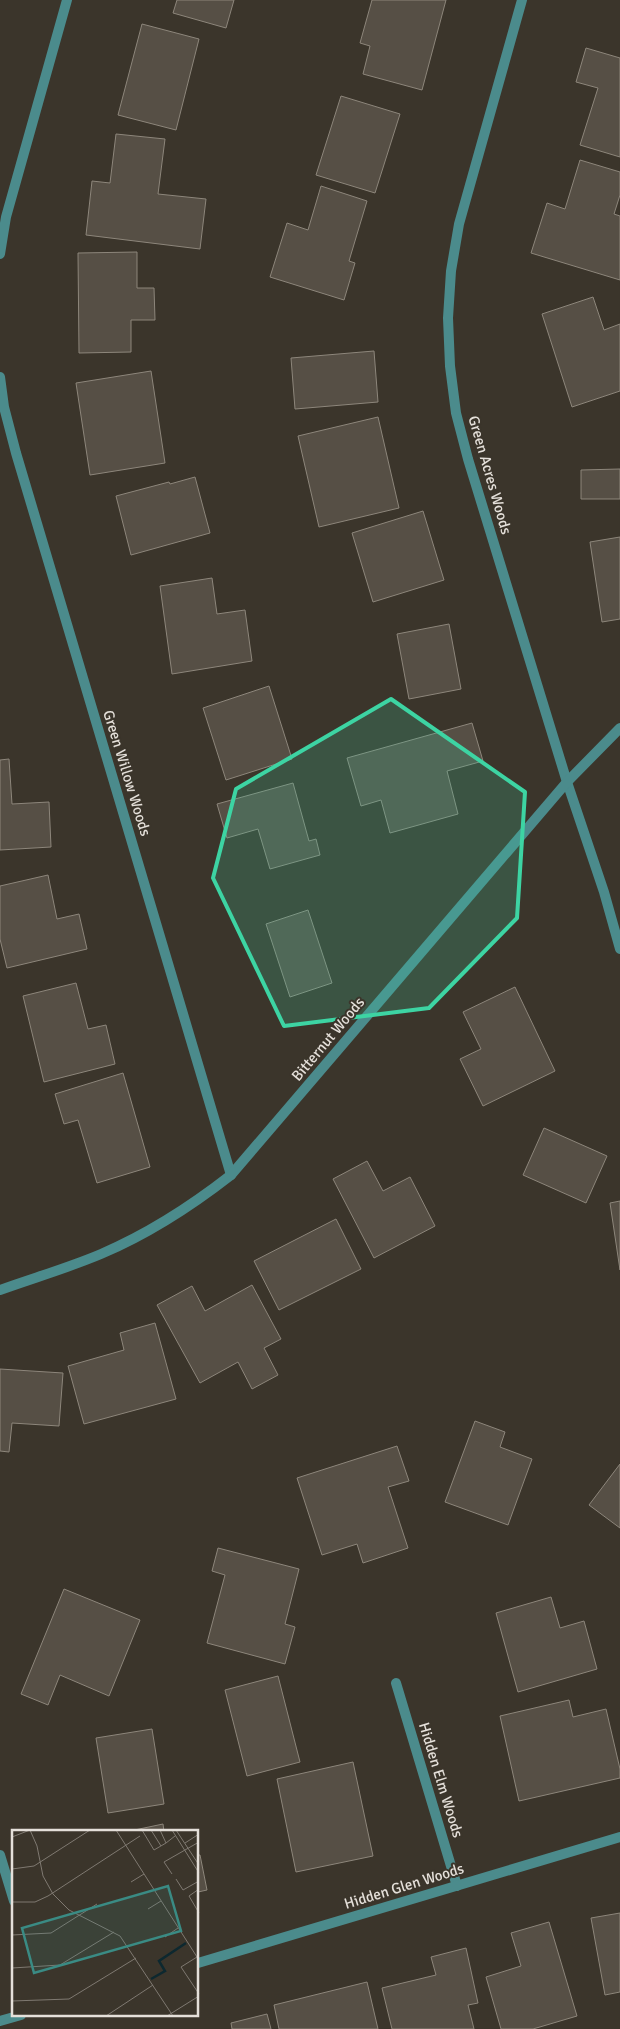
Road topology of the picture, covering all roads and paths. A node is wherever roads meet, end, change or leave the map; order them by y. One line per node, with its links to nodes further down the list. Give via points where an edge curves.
1 (67, 0): 3 (street, via 6,217)
2 (522, 0): 6 (street, Green Acres Woods, via 459,224 448,318 450,366 456,413 468,459)
3 (0, 254)
4 (0, 377): 8 (street, Green Willow Woods, via 4,407 19,462)
5 (620, 728): 6 (street, Bitternut Woods)
6 (567, 782): 7 (street, Green Acres Woods); 8 (street, Bitternut Woods)
7 (620, 949)
8 (231, 1175): 9 (street, Bitternut Woods, via 194,1204 148,1232 100,1255)
9 (0, 1290)
10 (396, 1683): 13 (street, Hidden Elm Woods)
11 (620, 1837): 13 (street, Hidden Glen Woods)
12 (0, 1855): 14 (street)
13 (457, 1886): 15 (street, Hidden Glen Woods)
14 (12, 1894)
15 (199, 1963)
16 (18, 2016): 17 (street)
17 (0, 2021)

